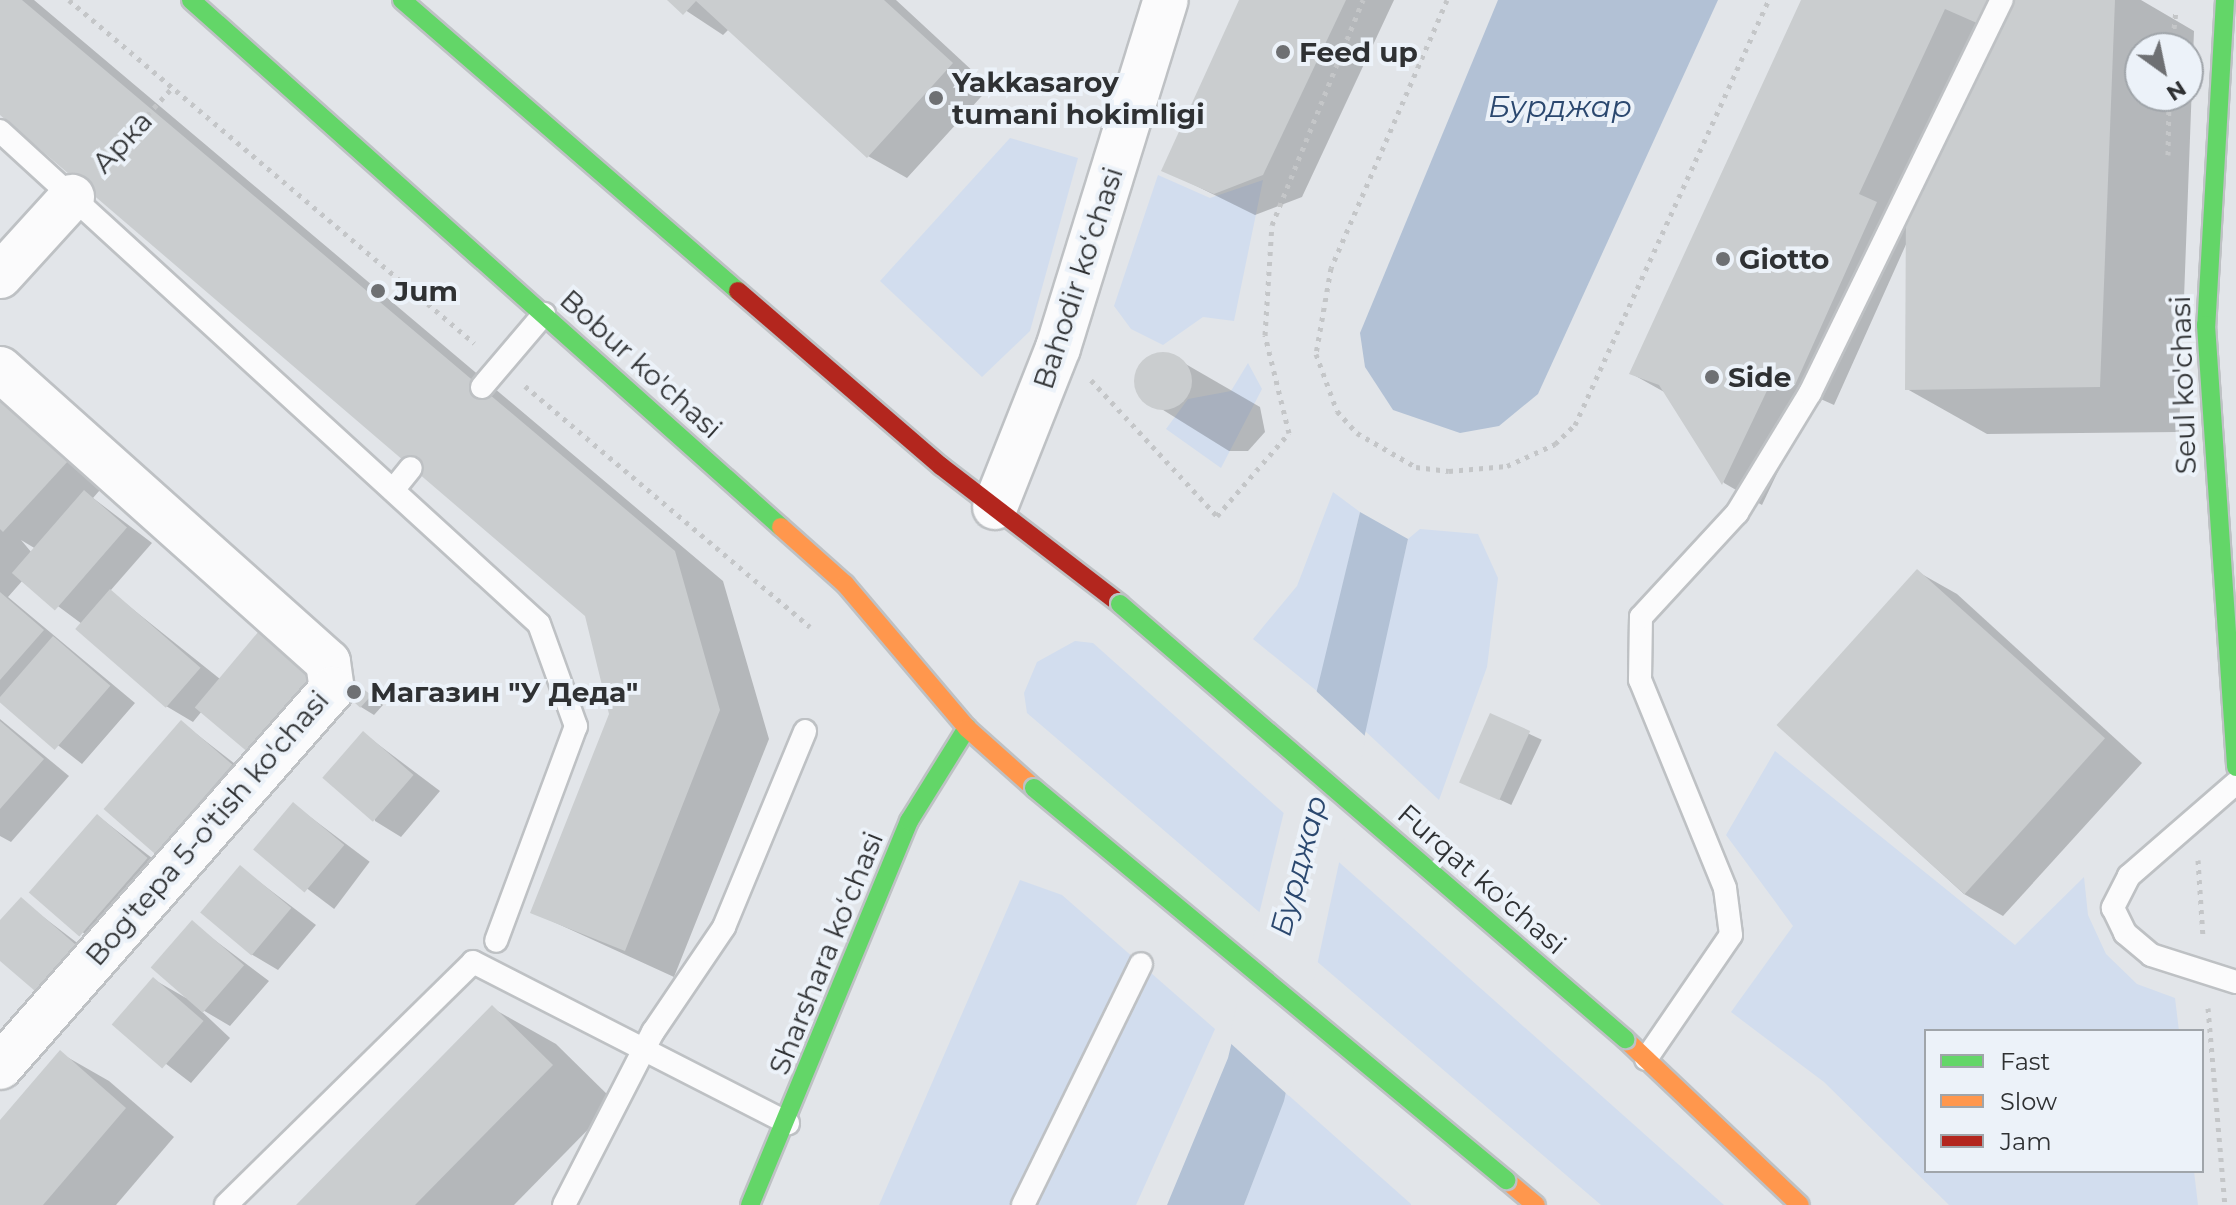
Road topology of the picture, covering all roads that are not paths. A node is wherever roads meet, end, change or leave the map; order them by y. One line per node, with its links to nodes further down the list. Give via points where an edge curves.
1 (191, 0): 9 (main road, Bobur ko'chasi)
2 (402, 0): 14 (main road)
3 (1166, 0): 14 (street, Bahodir koʻchasi, via 1058,348)
4 (2002, 0): 23 (lane, via 1810,393 1737,513 1641,617 1640,680 1725,888 1731,935)
5 (2225, 0): 17 (main road, Seul ko'chasi, via 2206,340)
6 (0, 131): 7 (lane)
7 (72, 197): 8 (street); 13 (lane)
8 (0, 276)
9 (544, 314): 11 (lane); 15 (main road, Bobur ko'chasi, via 845,584)
10 (0, 369): 24 (street, Bog'tepa 5-o'tish ko'chasi, via 328,662 332,689)
11 (482, 387)
12 (411, 468): 13 (lane)
13 (393, 490): 19 (lane, via 539,624 576,726)
14 (995, 507): 23 (main road, Furqat ko'chasi, bridge, via 1120,604)
15 (967, 728): 25 (main road, Sharshara koʻchasi, via 909,821); 30 (main road, Bobur ko'chasi, bridge)
16 (805, 731): 22 (lane, via 724,927)
17 (2236, 767)
18 (2236, 783): 21 (lane, via 2129,876 2113,908 2125,933 2151,955)
19 (496, 941)
20 (1141, 964): 29 (lane)
21 (2236, 982)
22 (641, 1051): 25 (lane); 26 (lane, via 473,962); 27 (lane)
23 (1646, 1059): 31 (main road, Furqat ko'chasi)
24 (0, 1067)
25 (788, 1123): 28 (main road, Sharshara koʻchasi)
26 (226, 1205)
27 (564, 1205)
28 (750, 1205)
29 (1023, 1205)
30 (1536, 1205)
31 (1800, 1205)

